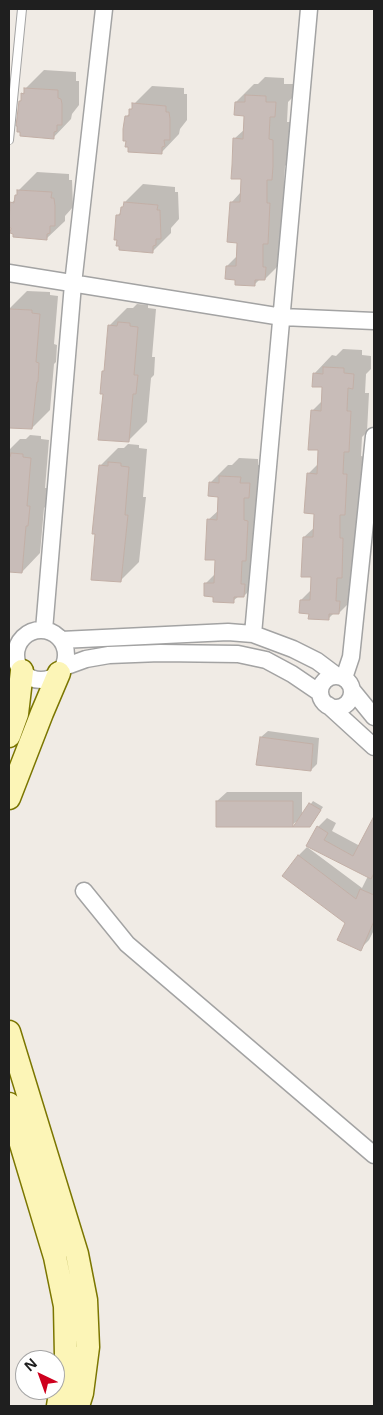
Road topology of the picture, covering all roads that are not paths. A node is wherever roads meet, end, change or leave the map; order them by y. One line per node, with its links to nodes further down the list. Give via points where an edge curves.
1 (22, 9): 4 (lane)
2 (104, 9): 6 (street)
3 (309, 9): 7 (street)
4 (9, 140)
5 (9, 273): 6 (street)
6 (73, 284): 7 (street); 10 (street)
7 (282, 317): 8 (street); 11 (street)
8 (374, 321)
9 (374, 436): 16 (street, via 351,657)
10 (44, 630): 12 (street); 13 (street)
11 (253, 634): 13 (street, via 228,632); 16 (street, via 293,648)
12 (16, 639): 14 (street)
13 (61, 640): 15 (street, via 66,648 66,658)
14 (17, 668): 15 (street, via 36,680 52,678); 19 (main road, via 17,714)
15 (61, 670): 17 (street, via 86,659 109,655 238,654 266,660 292,674); 21 (main road)
16 (344, 681): 17 (street, via 328,678 324,681); 17 (street, via 350,700 338,707); 18 (street)
17 (324, 699): 20 (street)
18 (374, 717)
19 (9, 736)
20 (374, 747)
21 (9, 798)
22 (84, 891): 25 (street, via 126,944)
23 (9, 1032): 27 (main road, via 77,1254 86,1300 88,1347)
24 (9, 1104): 26 (main road, via 56,1257 65,1306 66,1356)
25 (374, 1155)
26 (58, 1406)
27 (78, 1406)

